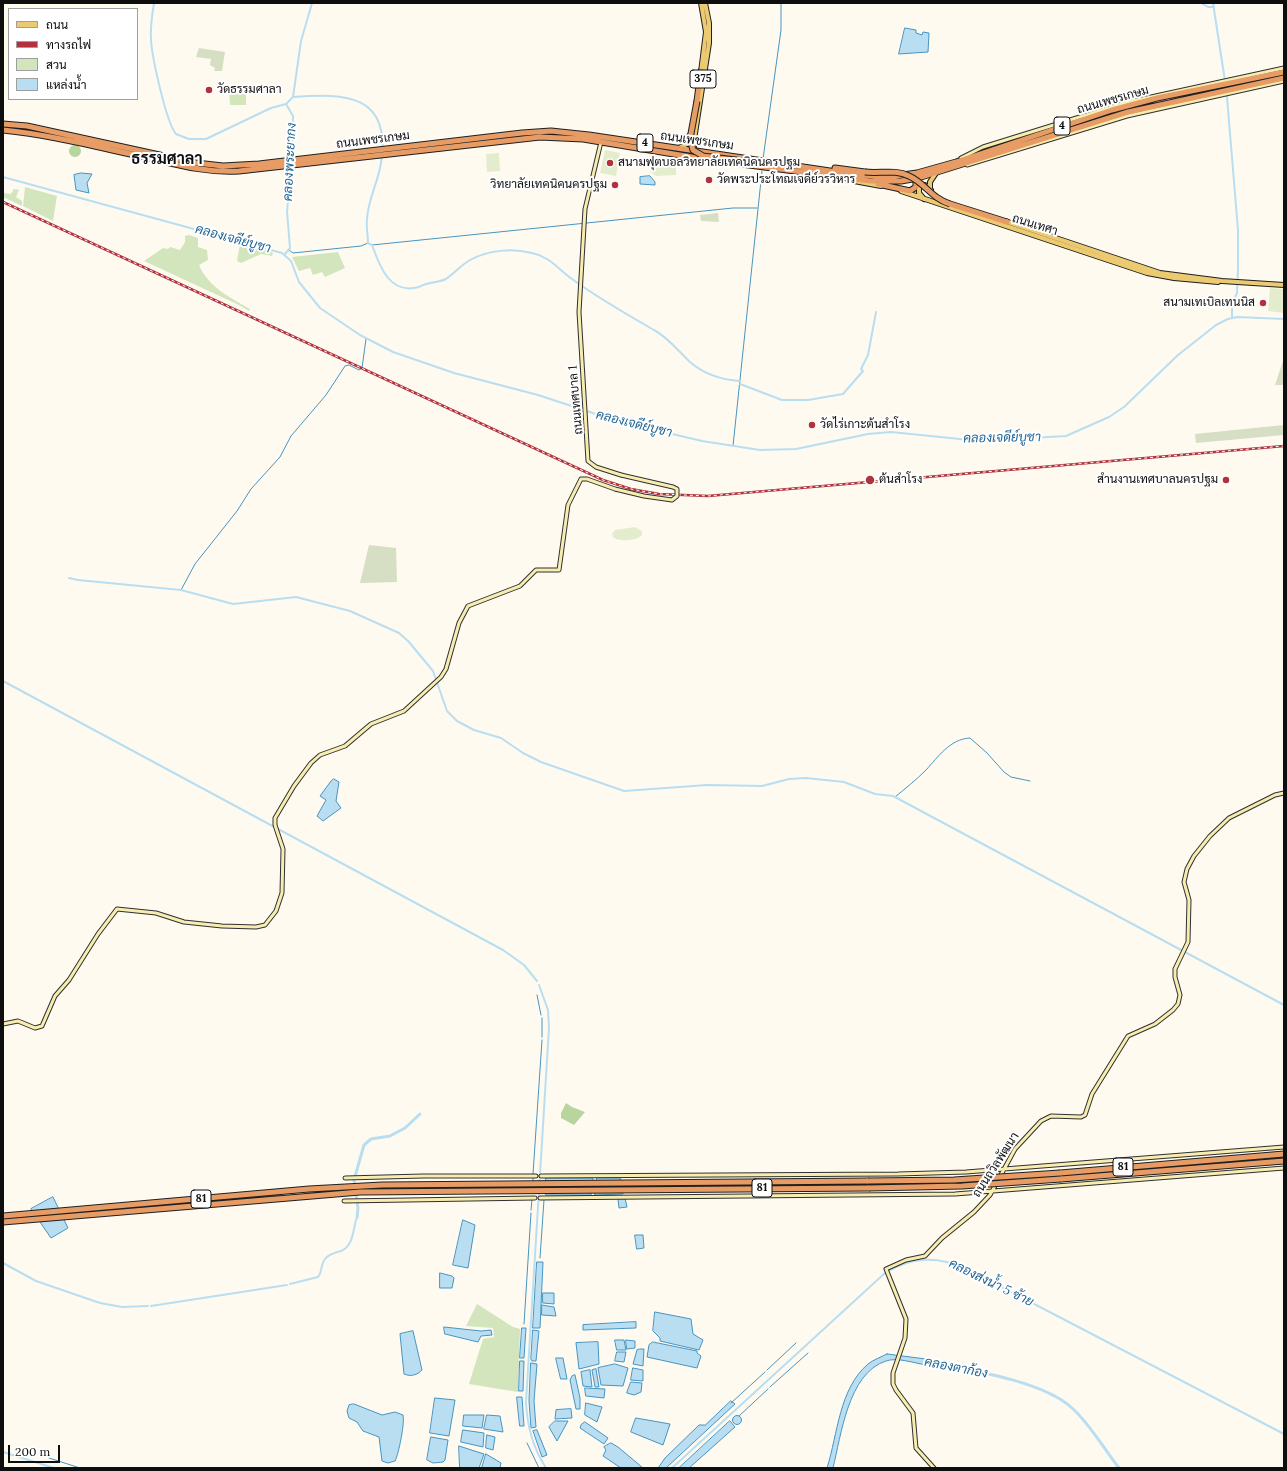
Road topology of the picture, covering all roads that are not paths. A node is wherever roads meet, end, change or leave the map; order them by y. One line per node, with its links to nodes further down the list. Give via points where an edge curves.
1 (701, 3): 4 (main road, 375, via 706,32)
2 (705, 3): 22 (main road, 375, via 709,38)
3 (1284, 68): 7 (main road, 4)
4 (701, 71): 21 (main road, 375); 30 (highway, bridge, via 690,142 693,150 700,155)
5 (1284, 72): 7 (highway, ถนนเพชรเกษม / 4)
6 (1284, 78): 11 (highway, ถนนเพชรเกษม / 4)
7 (1230, 81): 9 (highway, ถนนเพชรเกษม / 4)
8 (1284, 81): 11 (main road, 4)
9 (1222, 83): 10 (main road, 4); 12 (highway, ถนนเพชรเกษม / 4)
10 (1202, 86): 12 (highway); 27 (main road, 4, via 1104,109 983,147)
11 (1232, 91): 13 (highway, ถนนเพชรเกษม / 4)
12 (1187, 92): 16 (highway, ถนนเพชรเกษม / 4, via 1128,105)
13 (1224, 92): 14 (highway, ถนนเพชรเกษม / 4); 15 (main road, 4)
14 (1186, 99): 15 (highway); 17 (highway, ถนนเพชรเกษม / 4)
15 (1176, 104): 27 (main road, 4, via 1122,117 985,161)
16 (1073, 122): 17 (highway, via 1074,127); 27 (highway, ถนนเพชรเกษม / 4)
17 (1094, 122): 27 (highway, ถนนเพชรเกษม / 4)
18 (3, 124): 26 (highway, ถนนเพชรเกษม / 4, via 50,130 213,166)
19 (3, 130): 26 (highway, ถนนเพชรเกษม / 4, via 61,138 208,170 239,171)
20 (600, 142): 24 (highway, ถนนเพชรเกษม / 4, via 540,137); 30 (highway, ถนนเพชรเกษม / 4); 40 (main road, ถนนเทศบาล 1, bridge, via 584,223 580,285 579,312 588,460 596,467 621,475 674,487 677,496 673,500 665,499 615,489 584,478 580,481 568,505 559,570 536,570 522,585 468,606 459,623 441,677 404,711 371,724 345,746 316,758 298,781 277,814 276,828 284,848 282,893 276,911 265,925 225,927 184,922 156,913 118,909 55,996 42,1026 35,1028 18,1021)
21 (688, 142): 22 (main road); 23 (main road)
22 (693, 143): 25 (main road)
23 (679, 148): 24 (highway, ถนนเพชรเกษม / 4, via 551,131); 25 (highway, ถนนเพชรเกษม / 4)
24 (382, 151): 26 (highway, ถนนเพชรเกษม / 4)
25 (700, 151): 28 (highway, ถนนเพชรเกษม / 4)
26 (292, 162)
27 (956, 164): 28 (highway, ถนนเพชรเกษม / 4, via 888,177); 29 (highway, ถนนเพชรเกษม / 4)
28 (796, 166): 33 (highway, bridge, via 902,173)
29 (936, 173): 32 (highway, ถนนเพชรเกษม / 4, via 901,181); 34 (main road, via 930,182)
30 (835, 176): 31 (highway, ถนนเพชรเกษม / 4)
31 (843, 177): 32 (highway, ถนนเพชรเกษม / 4); 35 (main road, ถนนเทศา)
32 (855, 179): 33 (highway, via 912,191 916,187)
33 (916, 180): 36 (highway, bridge, via 936,198)
34 (930, 189): 35 (main road, via 925,185 919,186 919,193); 36 (main road, ถนนเทศา, via 946,200)
35 (924, 199): 37 (main road, ถนนเทศา)
36 (1007, 222): 37 (main road, ถนนเทศา)
37 (1041, 235): 38 (main road, ถนนเทศา, via 1153,274 1178,279)
38 (1284, 285)
39 (1284, 793): 45 (main road, ถนนถวิลพัฒนา, via 1229,818 1205,841 1187,869 1184,882 1189,905 1188,942 1175,971 1180,995 1176,1007 1155,1024 1128,1036 1092,1094 1085,1115 1051,1116 1041,1121 1018,1145)
40 (3, 1024)
41 (1284, 1147): 45 (main road)
42 (1284, 1154): 53 (highway, 81, bridge, via 954,1180 338,1187)
43 (1284, 1161): 54 (highway, 81, bridge, via 956,1186 360,1192)
44 (1284, 1168): 49 (main road)
45 (1004, 1169): 47 (main road, via 898,1174); 49 (main road, ถนนถวิลพัฒนา)
46 (536, 1176): 48 (main road)
47 (541, 1176)
48 (345, 1178)
49 (992, 1192): 51 (main road, via 906,1196); 55 (main road, ถนนถวิลพัฒนา, via 974,1212 936,1243 925,1256 901,1261 887,1271 906,1319 906,1331 893,1374 893,1384 913,1413 916,1448)
50 (535, 1198): 52 (main road)
51 (540, 1198)
52 (344, 1201)
53 (3, 1216)
54 (3, 1222)
55 (934, 1468)

